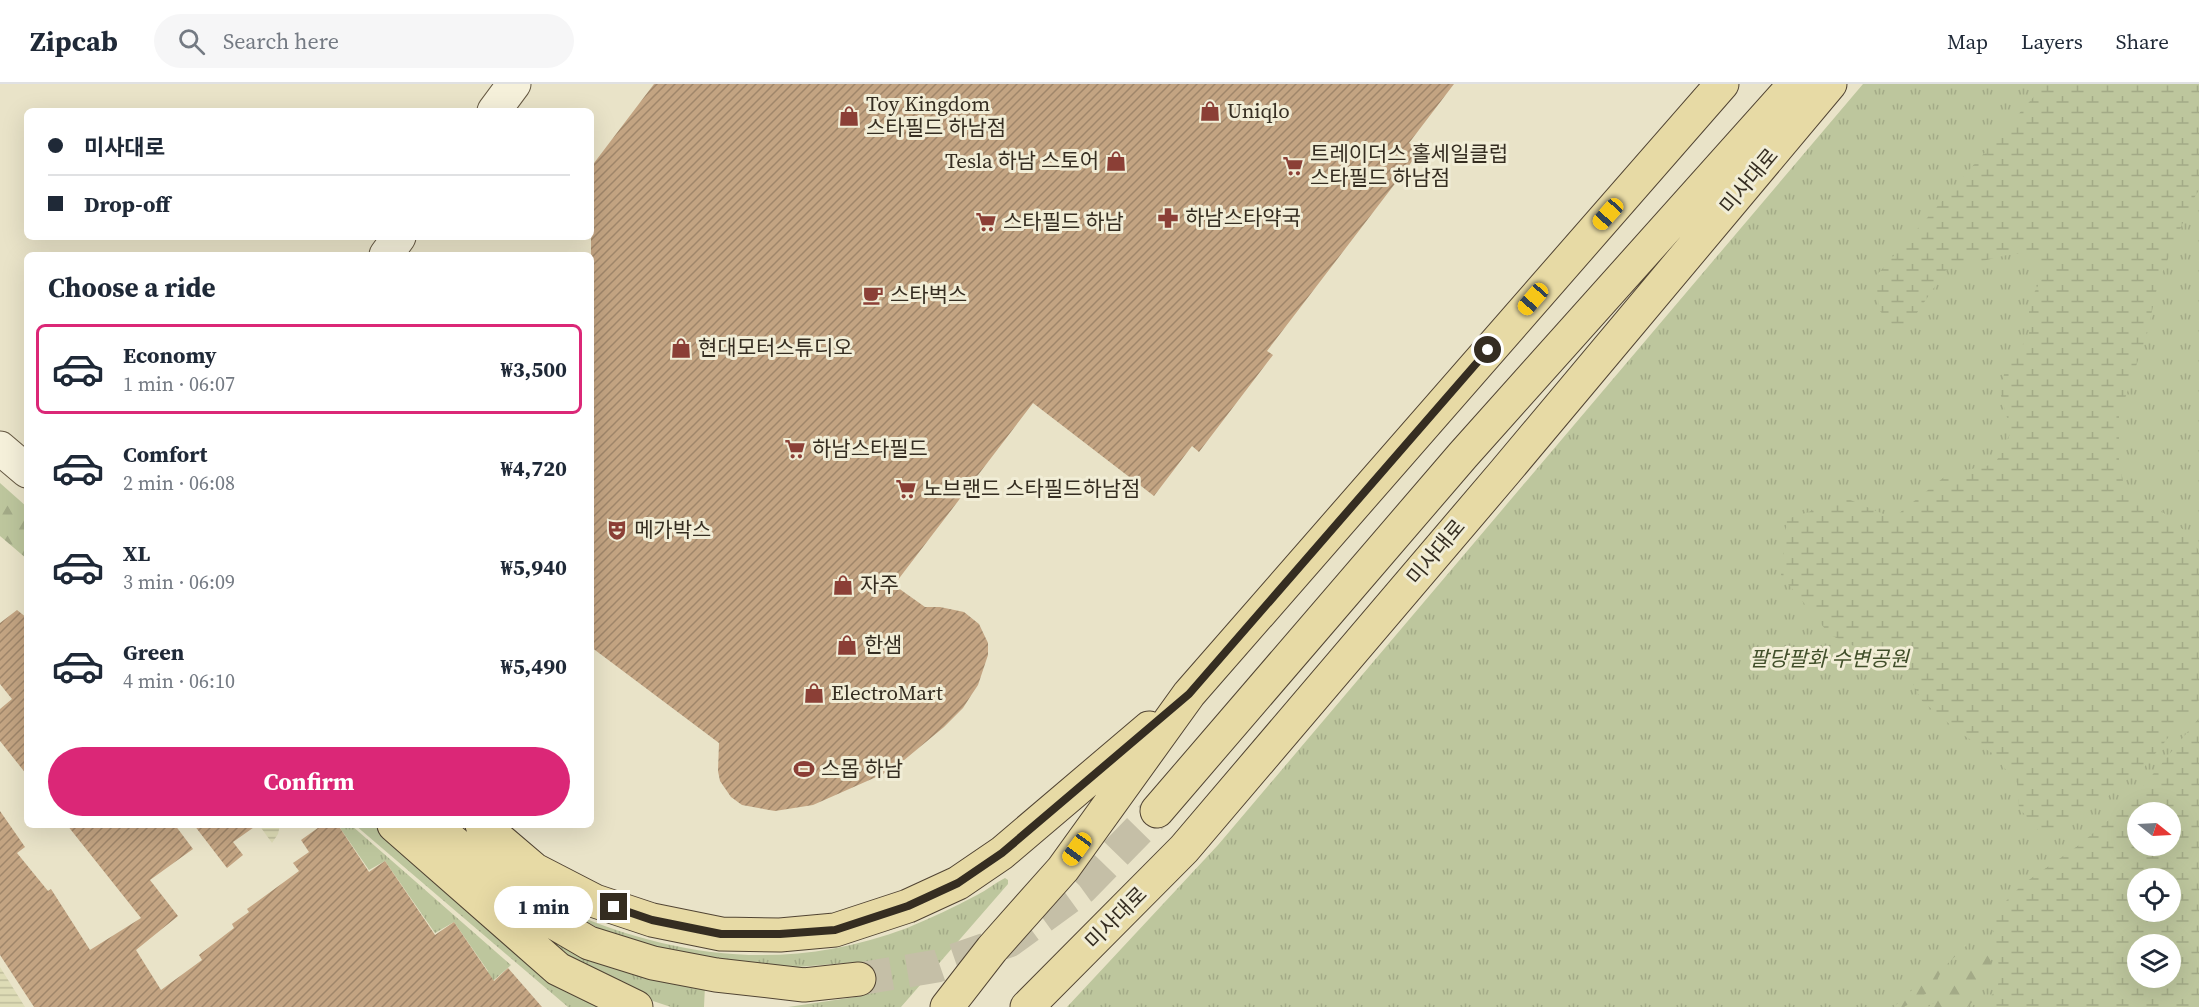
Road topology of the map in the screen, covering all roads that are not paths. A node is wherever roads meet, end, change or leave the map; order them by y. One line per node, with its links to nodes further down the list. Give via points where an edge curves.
1 (514, 84): 5 (main road)
2 (1722, 84): 8 (main road)
3 (1795, 84): 9 (main road, via 1463,455)
4 (1830, 84): 15 (main road, 미사대로, via 1184,849)
5 (496, 108)
6 (0, 448): 7 (main road)
7 (24, 468)
8 (1189, 694): 12 (main road, via 1002,853 958,883 908,906 835,930 721,934 652,920 595,901 535,870); 13 (main road, via 1063,869)
9 (1157, 812)
10 (397, 828): 16 (main road, via 558,969)
11 (437, 828): 14 (main road, via 542,915 589,943 653,963 716,975 804,985)
12 (486, 828)
13 (992, 949): 17 (main road); 18 (main road)
14 (859, 979)
15 (1029, 1006)
16 (636, 1007)
17 (931, 1007)
18 (947, 1007)

